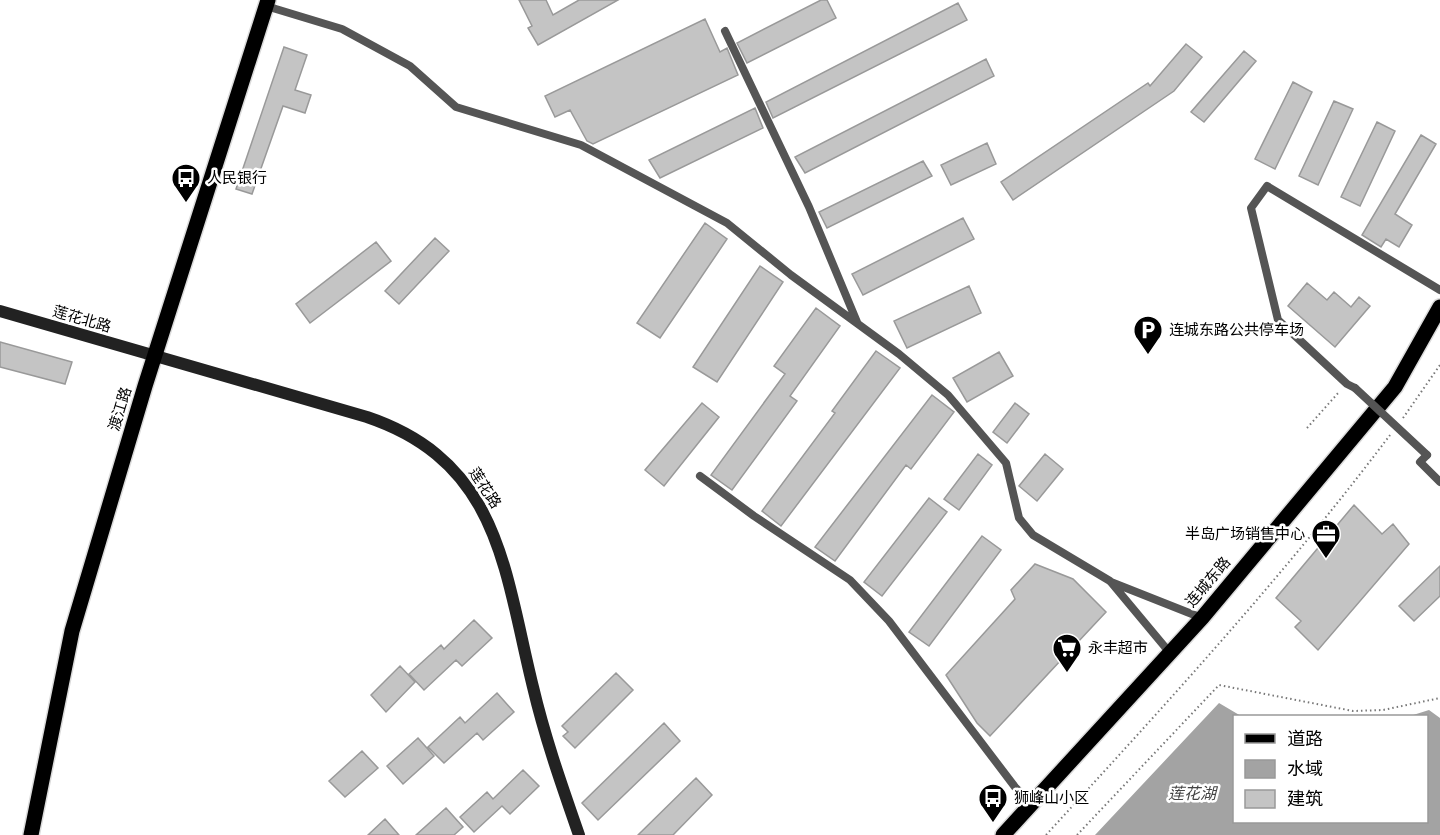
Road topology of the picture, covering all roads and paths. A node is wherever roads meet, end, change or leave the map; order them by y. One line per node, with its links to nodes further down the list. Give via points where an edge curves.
1 (267, 3): 6 (lane, via 342,29 410,66 456,107 581,145 708,211); 7 (main road, 渡江路)
2 (725, 31): 6 (lane, via 809,207)
3 (1440, 290): 9 (lane, via 1267,186 1251,208 1278,320)
4 (1440, 307): 16 (main road, 连城东路, via 1395,387)
5 (0, 310): 7 (main road, 莲花北路)
6 (858, 323): 15 (lane, via 948,395 1006,463 1019,518 1033,536)
7 (155, 356): 20 (main road, 渡江路, via 72,631); 21 (main road, 莲花路, via 385,423 418,439 460,476 483,509 498,546 543,731)
8 (1440, 365): 10 (path)
9 (1351, 386): 11 (path); 14 (lane, bridge, via 1427,455 1420,462)
10 (1398, 424)
11 (1307, 428)
12 (1391, 433): 23 (path, via 1297,555)
13 (700, 476): 19 (lane, via 850,580 889,621)
14 (1440, 482)
15 (1110, 581): 16 (lane); 17 (lane)
16 (1202, 618): 17 (main road, 连城东路)
17 (1170, 653): 19 (main road, 连城东路)
18 (1440, 698): 24 (path, via 1383,710 1353,711 1219,685)
19 (1032, 804): 22 (main road, 连城东路)
20 (31, 835)
21 (579, 835)
22 (1003, 835)
23 (1046, 835)
24 (1077, 835)

